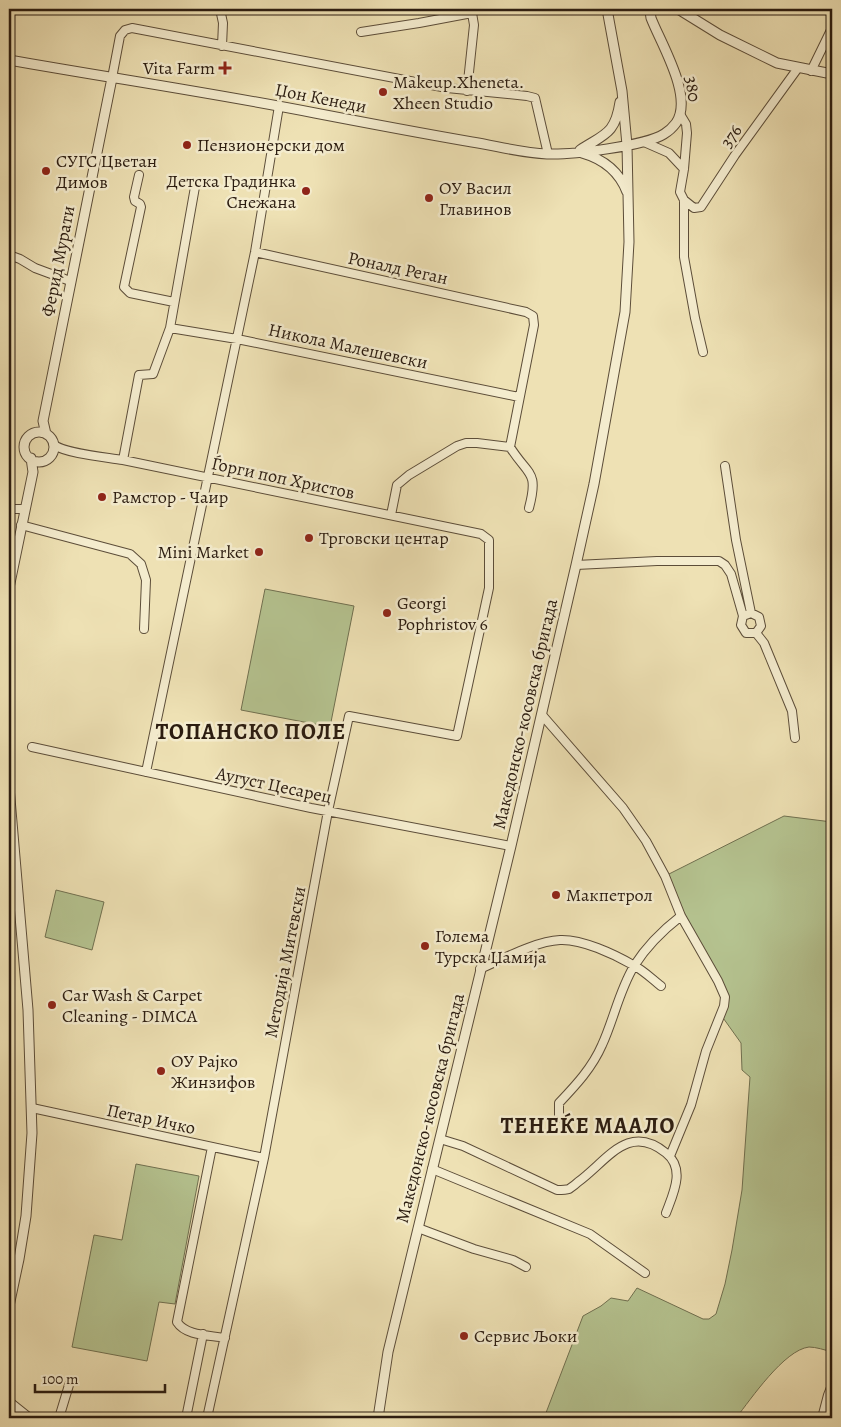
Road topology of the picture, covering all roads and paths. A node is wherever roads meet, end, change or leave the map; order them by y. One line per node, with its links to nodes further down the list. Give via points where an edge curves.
1 (220, 9): 7 (street)
2 (607, 9): 14 (street, Македонско-косовска бригада)
3 (652, 9): 16 (street, 380, via 651,18 678,81)
4 (678, 9): 9 (street, via 749,50 777,63)
5 (832, 28): 10 (street)
6 (362, 32): 13 (street, via 472,12)
7 (222, 46): 12 (street, via 128,28 120,36); 13 (street)
8 (9, 60): 12 (street, Џон Кенеди)
9 (798, 68): 10 (street); 25 (street, 376, via 701,207 694,208)
10 (811, 71): 11 (street)
11 (832, 74)
12 (112, 78): 15 (street, Џон Кенеди); 28 (street, Ферид Мурати)
13 (467, 91): 20 (street, via 535,98)
14 (622, 91): 18 (street, Македонско-косовска бригада); 19 (street, via 619,111 611,128 603,137)
15 (279, 106): 20 (street, Џон Кенеди); 26 (street)
16 (680, 114): 17 (street, 380, via 664,134); 21 (street, via 687,132)
17 (644, 142): 18 (street, 380); 21 (street, via 669,153)
18 (627, 145): 19 (street, Џон Кенеди); 24 (street, Македонско-косовска бригада)
19 (577, 152): 20 (street, Џон Кенеди); 24 (street, via 613,169 621,178)
20 (548, 154)
21 (684, 169): 25 (street, via 680,192)
22 (139, 175): 29 (street, via 134,197 141,207 124,287 130,293)
23 (195, 187): 29 (street)
24 (629, 198): 50 (street, Македонско-косовска бригада, via 625,312)
25 (684, 200): 32 (street, via 684,257)
26 (255, 252): 31 (street); 33 (street, Роналд Реган, via 526,312 533,316 534,325)
27 (9, 256): 28 (street)
28 (70, 281): 34 (street, Ферид Мурати)
29 (174, 302): 30 (street)
30 (170, 328): 31 (street, Никола Малешевски); 40 (street, via 153,374 139,375)
31 (237, 339): 33 (street, Никола Малешевски); 44 (street)
32 (703, 352)
33 (519, 398): 37 (street)
34 (43, 421): 35 (street, Ферид Мурати); 36 (street, Ферид Мурати)
35 (35, 432): 36 (street); 39 (street, via 24,444)
36 (46, 434): 38 (street, via 52,440)
37 (510, 448): 45 (street, via 533,478); 48 (street, via 477,443 457,446 397,485)
38 (53, 450): 40 (street, Ѓорги поп Христов); 41 (street)
39 (30, 458): 41 (street); 43 (street)
40 (123, 460): 44 (street, Ѓорги поп Христов)
41 (42, 462): 43 (street)
42 (725, 466): 52 (street)
43 (33, 472): 47 (street)
44 (208, 477): 48 (street, Ѓорги поп Христов); 60 (street)
45 (529, 508)
46 (9, 509): 47 (street)
47 (24, 509): 49 (street)
48 (391, 515): 57 (street, Ѓорги поп Христов, via 480,534 489,540 489,588 457,736)
49 (21, 525): 51 (street); 54 (street, via 130,554 141,564 146,580)
50 (576, 565): 53 (street, via 719,561 731,574); 56 (street, Македонско-косовска бригада)
51 (9, 588)
52 (751, 613): 53 (street); 55 (street, via 759,617 761,626)
53 (743, 616): 55 (street, via 741,625 746,633)
54 (144, 629)
55 (756, 633): 58 (street, via 764,642 792,711)
56 (542, 715): 63 (street, Македонско-косовска бригада); 64 (street, via 623,808 646,841)
57 (349, 716): 62 (street, Методија Митевски)
58 (795, 738)
59 (32, 747): 60 (street, Аугуст Цесарец)
60 (146, 772): 62 (street, Аугуст Цесарец)
61 (9, 787): 68 (street, via 27,1001)
62 (328, 811): 63 (street, Аугуст Цесарец); 73 (street, Методија Митевски)
63 (511, 846): 66 (street, Македонско-косовска бригада)
64 (681, 916): 65 (street, via 662,931); 72 (street, via 718,981 725,1002 706,1051 691,1105)
65 (634, 965): 66 (street, via 578,942 559,940); 67 (street); 69 (street, via 590,1068 559,1103)
66 (480, 969): 70 (street, Македонско-косовска бригада)
67 (661, 986)
68 (32, 1108): 71 (street, Петар Ичко); 79 (street, via 26,1216)
69 (559, 1118)
70 (440, 1139): 72 (street, via 463,1146 557,1190 568,1189 619,1146 636,1140 656,1144); 74 (street, Македонско-косовска бригада)
71 (212, 1147): 73 (street, Петар Ичко); 80 (street, via 177,1322 186,1331)
72 (670, 1156): 75 (street, via 678,1175)
73 (264, 1158): 81 (street, Методија Митевски)
74 (432, 1169): 76 (street, Македонско-косовска бригада); 78 (street, via 590,1234)
75 (666, 1214)
76 (418, 1228): 77 (street, via 514,1260); 91 (street, Македонско-косовска бригада, via 388,1352)
77 (526, 1267)
78 (645, 1273)
79 (9, 1306)
80 (203, 1334): 81 (street); 89 (street)
81 (225, 1338): 90 (street, Методија Митевски)
82 (69, 1385): 88 (street)
83 (832, 1385): 92 (street)
84 (9, 1402): 87 (street)
85 (9, 1416): 86 (street)
86 (17, 1418)
87 (30, 1418)
88 (59, 1418)
89 (186, 1418)
90 (207, 1418)
91 (378, 1418)
92 (822, 1418)

